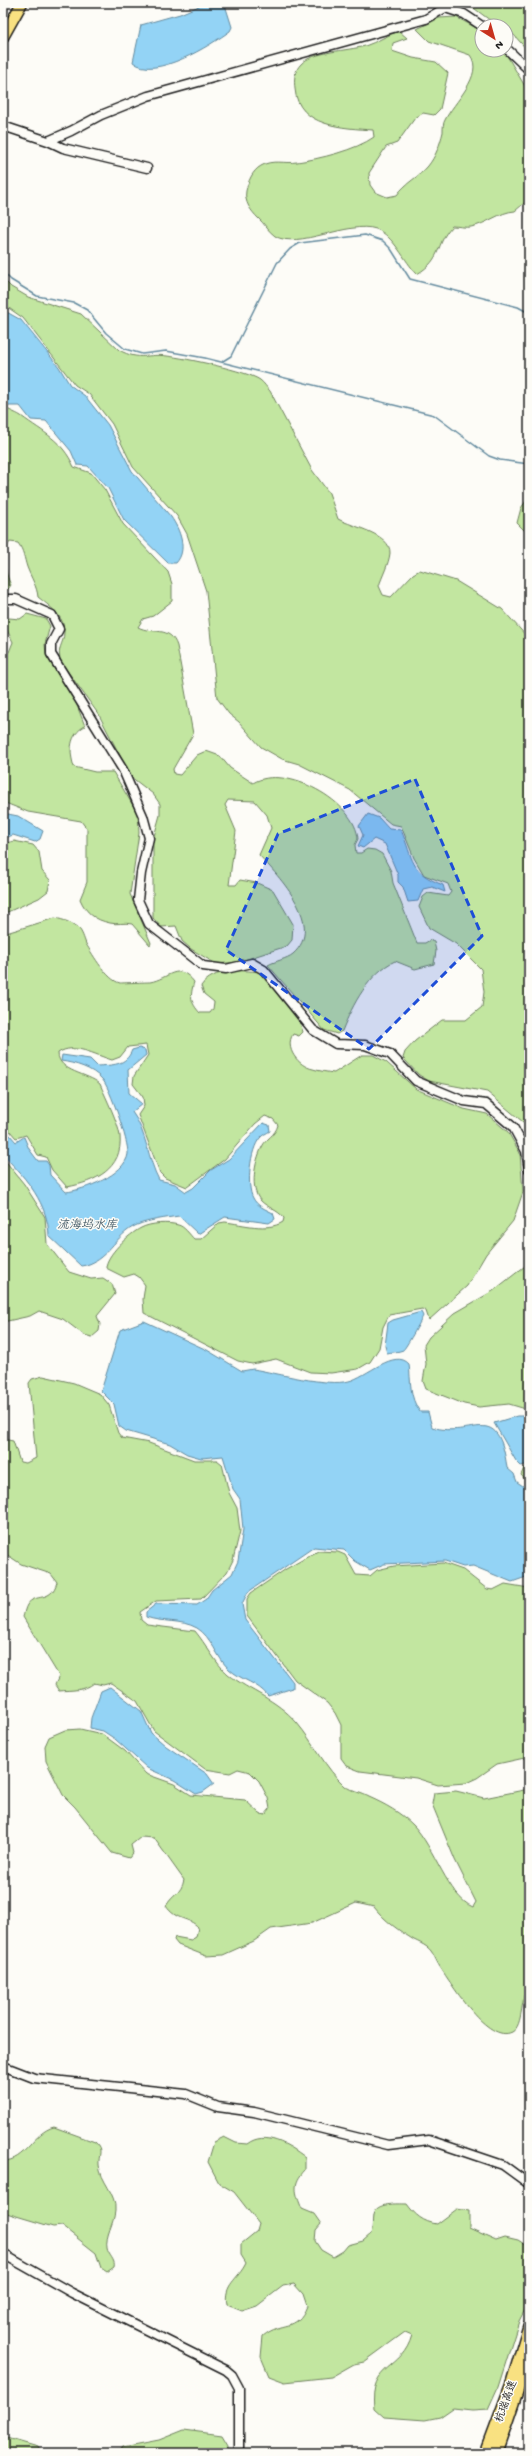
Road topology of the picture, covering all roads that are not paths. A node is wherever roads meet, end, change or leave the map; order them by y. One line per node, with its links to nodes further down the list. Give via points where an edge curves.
1 (22, 3): 4 (main road)
2 (446, 6): 3 (street); 8 (street, via 426,19 148,96)
3 (474, 21)
4 (3, 37)
5 (514, 56): 6 (street)
6 (529, 70)
7 (3, 126): 8 (street)
8 (48, 140): 9 (street, via 63,148)
9 (147, 168)
10 (3, 599): 11 (street, via 16,599 52,615 57,622 59,629 51,644 51,654 123,770 143,816 149,838 138,900 152,928 203,966 226,969 256,964 264,970 313,1030 336,1044 365,1045 390,1054 416,1082 464,1101 486,1104 513,1127 526,1150)
11 (529, 1169)
12 (3, 2066): 13 (street, via 34,2078 186,2094 218,2107 254,2112 388,2145 429,2140 503,2165)
13 (529, 2184)
14 (3, 2254): 17 (street, via 72,2293 208,2359 229,2372 239,2388)
15 (529, 2326): 18 (highway, 杭瑞高速, via 511,2386)
16 (529, 2356): 19 (highway, 杭瑞高速)
17 (239, 2453)
18 (486, 2453)
19 (496, 2453)

